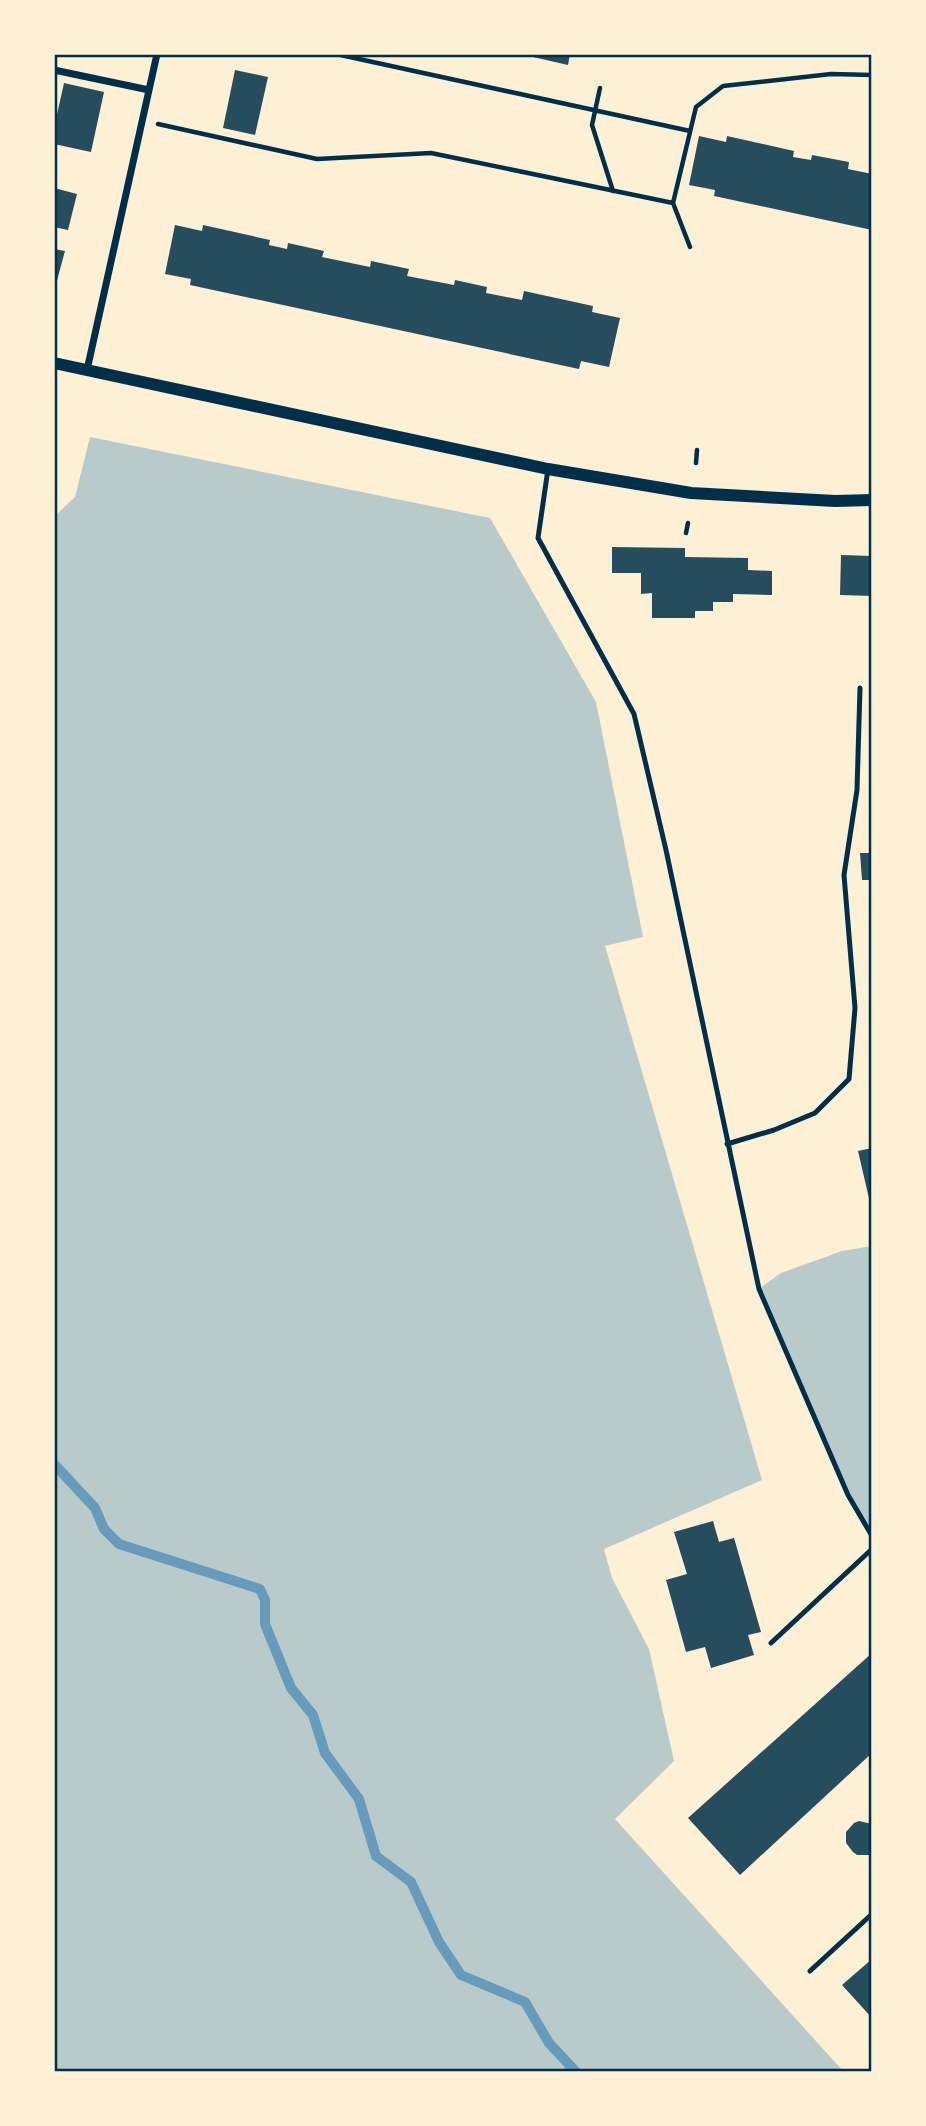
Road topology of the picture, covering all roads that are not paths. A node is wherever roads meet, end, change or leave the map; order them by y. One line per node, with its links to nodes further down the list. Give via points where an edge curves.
1 (157, 54): 3 (street)
2 (54, 70): 3 (street)
3 (149, 90): 5 (street)
4 (54, 363): 5 (street)
5 (87, 370): 6 (street)
6 (548, 469): 7 (street, via 691,494); 9 (lane, via 538,538 634,714)
7 (872, 500)
8 (860, 688): 9 (lane, via 857,790 844,875 855,1008 849,1079 815,1113)
9 (727, 1144): 10 (lane, via 759,1289 848,1495)
10 (872, 1536)
11 (872, 1549): 12 (lane)
12 (771, 1643)
13 (872, 1914): 14 (lane)
14 (810, 1971)

